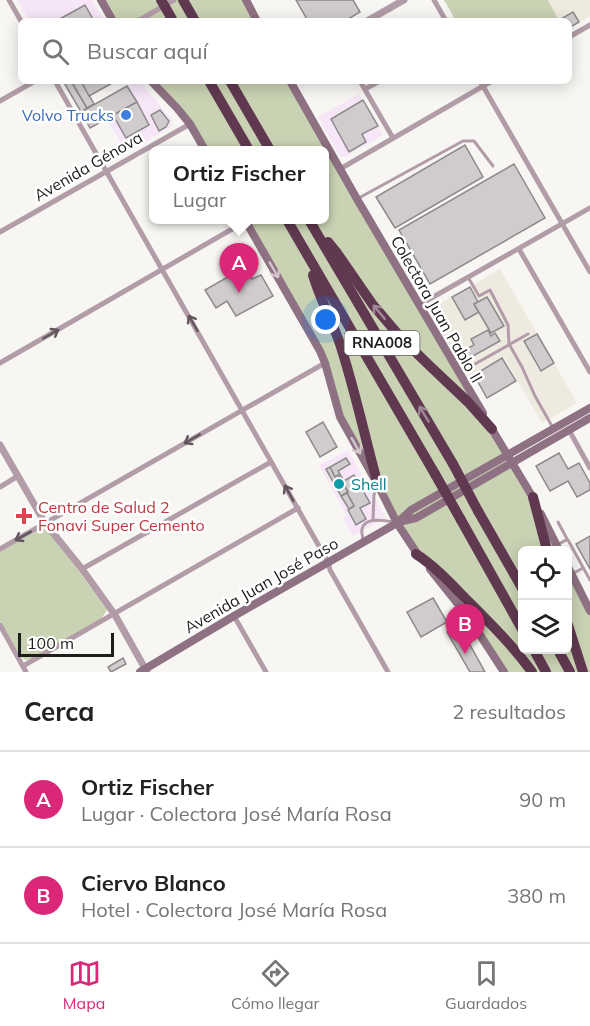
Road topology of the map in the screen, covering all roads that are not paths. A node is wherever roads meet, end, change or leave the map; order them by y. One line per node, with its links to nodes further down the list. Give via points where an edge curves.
1 (9, 0): 9 (street)
2 (101, 0): 10 (main road)
3 (161, 0): 12 (highway, bridge)
4 (174, 0): 11 (street)
5 (246, 0): 14 (main road)
6 (404, 0): 15 (street)
7 (434, 0): 16 (street)
8 (186, 4): 13 (highway)
9 (19, 18)
10 (111, 18)
11 (143, 18)
12 (172, 18)
13 (193, 18)
14 (255, 18)
15 (372, 18)
16 (444, 18)
17 (590, 26): 18 (street)
18 (572, 35)
19 (30, 84): 29 (street)
20 (57, 84): 41 (street)
21 (154, 84): 30 (main road)
22 (211, 84): 34 (highway)
23 (232, 84): 35 (highway)
24 (292, 84): 36 (main road, Colectora Juan Pablo II)
25 (362, 84): 28 (street)
26 (374, 84): 28 (street)
27 (482, 84): 31 (street); 49 (street)
28 (365, 89): 31 (street)
29 (0, 101)
30 (190, 124): 32 (street, Avenida Génova); 33 (main road)
31 (393, 138): 40 (street)
32 (151, 146)
33 (203, 146)
34 (247, 146)
35 (268, 146)
36 (327, 146)
37 (149, 147): 41 (street, Avenida Génova)
38 (329, 150): 40 (main road, Colectora Juan Pablo II)
39 (493, 166): 42 (lane, via 474,141 463,141)
40 (340, 169): 42 (main road, Colectora Juan Pablo II)
41 (107, 171): 50 (street, Avenida Génova); 53 (street)
42 (357, 199): 56 (main road, Colectora Juan Pablo II)
43 (590, 208): 49 (street)
44 (239, 224): 53 (street)
45 (248, 224): 60 (main road, one-way to 60)
46 (290, 224): 52 (highway, RNA008)
47 (311, 224): 95 (highway, RNA008, one-way to 47, bridge)
48 (312, 224): 66 (highway, one-way to 48, via 402,339)
49 (562, 224): 51 (street); 54 (street)
50 (0, 232)
51 (519, 249): 55 (street); 62 (street)
52 (308, 257): 75 (highway, via 340,346); 100 (highway, RNA008, bridge)
53 (162, 269): 59 (street, one-way to 53); 64 (street, one-way to 53)
54 (590, 272)
55 (468, 277): 56 (street); 58 (lane, via 479,296 490,290 508,326)
56 (419, 305): 66 (main road, Colectora Juan Pablo II)
57 (528, 334): 58 (lane)
58 (509, 344): 61 (lane); 67 (lane)
59 (0, 363)
60 (325, 363): 64 (street); 75 (main road, one-way to 75, via 340,417)
61 (476, 364)
62 (590, 372)
63 (590, 408): 67 (main road, Avenida Juan José Paso)
64 (243, 410): 71 (street); 82 (street, one-way to 82)
65 (590, 418): 68 (main road, Avenida Juan José Paso)
66 (492, 429): 70 (main road, Colectora Juan Pablo II)
67 (554, 429): 70 (main road, Avenida Juan José Paso)
68 (569, 430): 72 (main road, Avenida Juan José Paso); 73 (street)
69 (0, 445): 74 (street)
70 (508, 455): 72 (main road, Colectora Juan Pablo II); 81 (main road, Avenida Juan José Paso, via 411,510)
71 (272, 462): 78 (street, one-way to 71); 91 (street)
72 (513, 463): 77 (main road, Colectora Juan Pablo II); 81 (main road, Avenida Juan José Paso, via 416,518)
73 (590, 468)
74 (18, 477): 76 (street); 82 (street)
75 (378, 485): 79 (lane); 81 (main road)
76 (0, 487)
77 (533, 497): 85 (highway)
78 (298, 508): 89 (street); 98 (street)
79 (373, 520): 81 (lane); 84 (lane, via 362,529)
80 (558, 522): 83 (lane)
81 (397, 523): 84 (main road, Avenida Juan José Paso); 88 (main road)
82 (45, 524): 87 (street, one-way to 87); 91 (street)
83 (567, 539): 86 (lane); 90 (lane)
84 (363, 542): 89 (main road, Avenida Juan José Paso)
85 (554, 546)
86 (559, 546)
87 (0, 549)
88 (417, 554): 109 (main road, via 470,618); 110 (highway, via 493,626)
89 (328, 562): 99 (main road, Avenida Juan José Paso); 108 (street)
90 (584, 568): 92 (lane); 94 (lane)
91 (82, 569): 98 (street)
92 (572, 570)
93 (572, 576): 96 (main road)
94 (590, 580)
95 (518, 581)
96 (587, 600): 97 (main road)
97 (590, 611)
98 (115, 615): 105 (street); 106 (street)
99 (234, 616): 106 (main road, Avenida Juan José Paso); 107 (street)
100 (518, 622)
101 (0, 626): 105 (street)
102 (572, 640): 113 (highway)
103 (536, 654): 111 (highway)
104 (560, 654): 112 (highway)
105 (25, 669)
106 (144, 671)
107 (266, 672)
108 (388, 672)
109 (504, 672)
110 (532, 672)
111 (546, 672)
112 (570, 672)
113 (583, 672)

